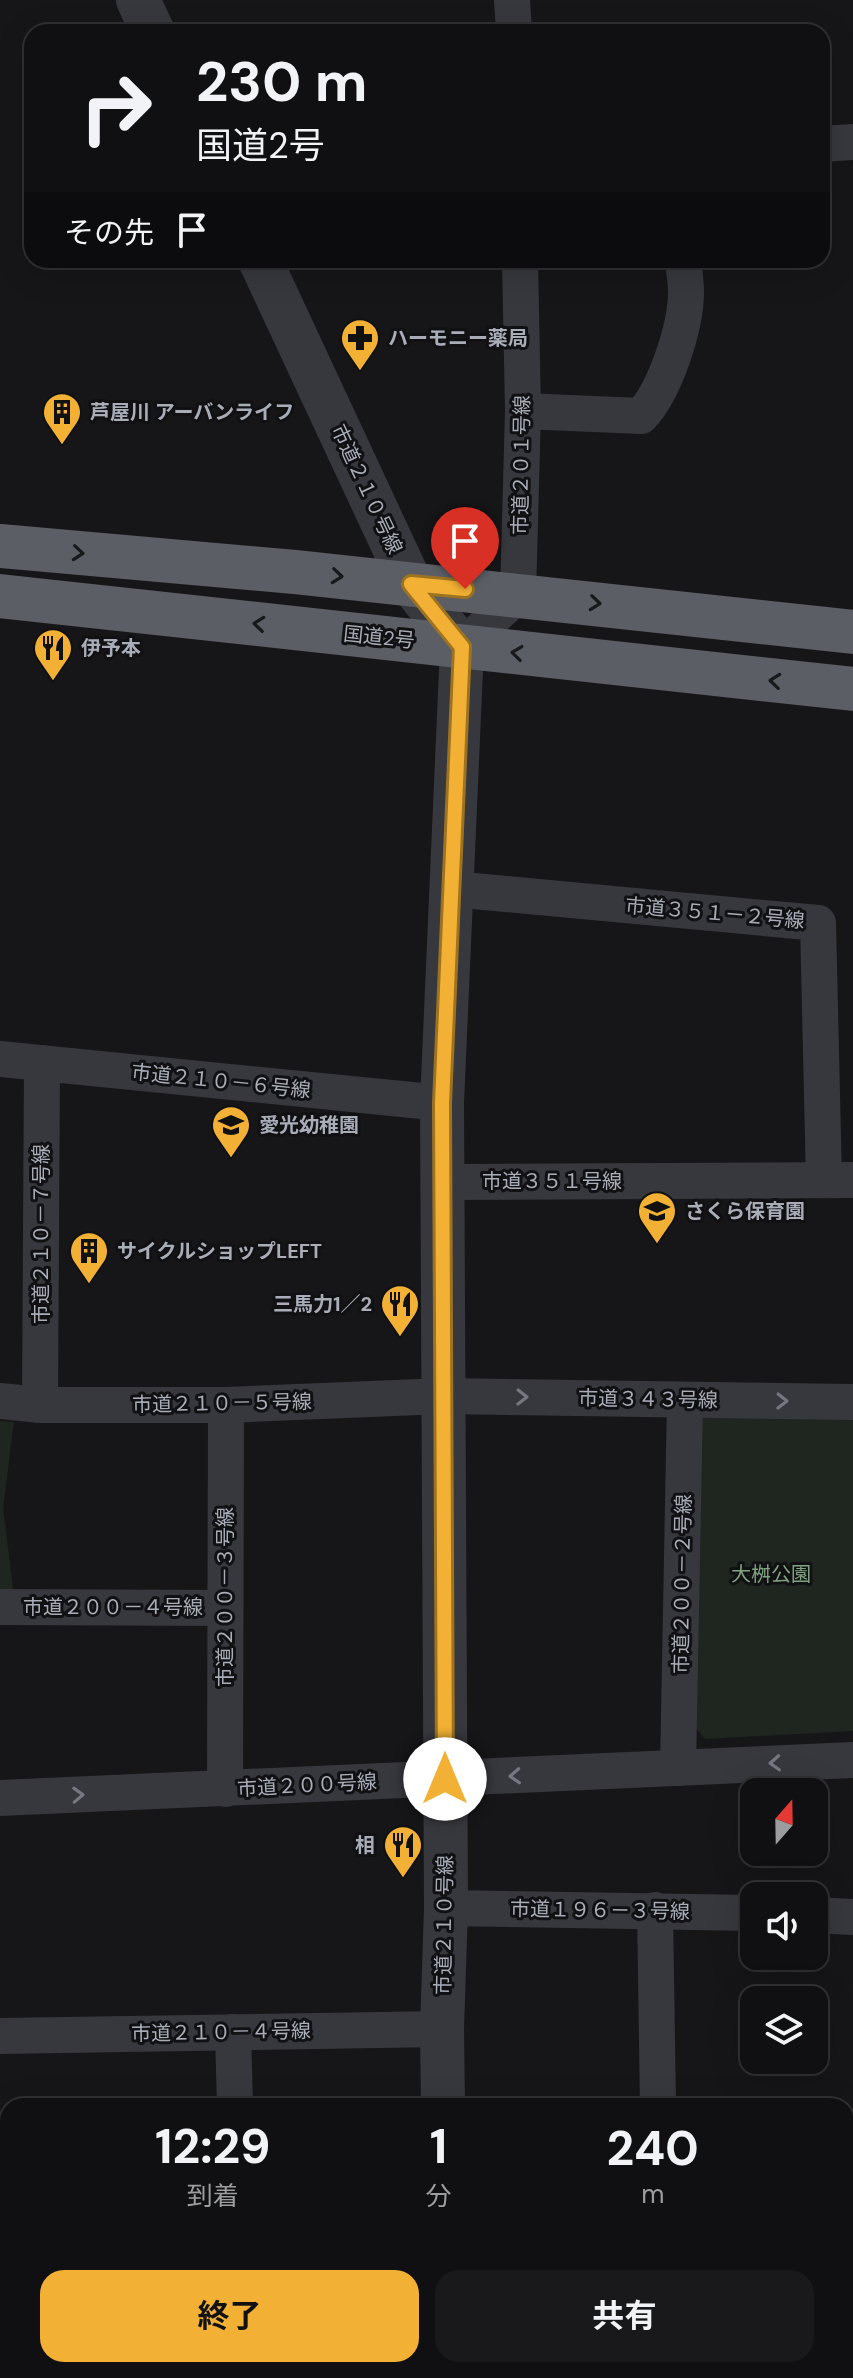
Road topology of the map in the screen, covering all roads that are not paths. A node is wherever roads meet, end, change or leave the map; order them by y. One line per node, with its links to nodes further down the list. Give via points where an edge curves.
1 (138, 0): 3 (street)
2 (512, 0): 4 (street)
3 (149, 24)
4 (514, 24)
5 (853, 142): 6 (street)
6 (830, 143)
7 (264, 268): 12 (street, 市道２１０号線)
8 (520, 268): 10 (street, 市道２０１号線)
9 (684, 268): 10 (street, via 686,294 678,342 652,405 641,416)
10 (523, 411): 13 (street, 市道２０１号線)
11 (0, 546): 12 (highway, one-way to 12)
12 (411, 584): 13 (highway); 16 (street, 市道２１０号線)
13 (518, 595): 15 (highway, one-way to 15); 16 (street)
14 (0, 596): 16 (highway, 国道2号, one-way to 14)
15 (853, 632)
16 (462, 647): 17 (highway, 国道2号, one-way to 16); 18 (street, 市道２１０号線)
17 (853, 689)
18 (452, 889): 21 (street, 市道２１０号線); 22 (street, 市道３５１－２号線, via 818,923)
19 (0, 1059): 20 (street, 市道２１０－６号線)
20 (42, 1063): 21 (street, 市道２１０－６号線); 28 (street, 市道２１０－７号線)
21 (442, 1103): 23 (street, 市道２１０号線)
22 (838, 1180): 23 (street, 市道３５１号線)
23 (443, 1182): 24 (street, 市道２１０号線)
24 (444, 1396): 25 (street, 市道３４３号線, one-way to 25); 29 (street, 市道２１０－５号線); 34 (street, 市道２１０号線)
25 (685, 1400): 27 (street, 市道３４３号線, one-way to 27); 33 (street, 市道２００－２号線)
26 (0, 1401): 28 (street, 市道２１０－５号線)
27 (853, 1402)
28 (40, 1405): 29 (street, 市道２１０－５号線)
29 (226, 1405): 31 (street, 市道２００－３号線)
30 (0, 1607): 31 (street, 市道２００－４号線)
31 (225, 1608): 35 (street, 市道２００－３号線)
32 (853, 1760): 33 (street, 市道２００号線, one-way to 33)
33 (678, 1768): 34 (street, 市道２００号線, one-way to 34)
34 (445, 1779): 35 (street, 市道２００号線); 37 (street, 市道２１０号線)
35 (225, 1789): 36 (street, 市道２００号線, one-way to 35)
36 (0, 1798)
37 (446, 1908): 38 (street, 市道１９６－３号線); 42 (street, 市道２１０号線)
38 (655, 1910): 39 (street, 市道１９６－３号線); 47 (street)
39 (740, 1913)
40 (828, 1916): 41 (street)
41 (853, 1917)
42 (442, 2029): 43 (street, 市道２１０－４号線); 46 (street, 市道２１０号線)
43 (233, 2032): 44 (street, 市道２１０－４号線); 45 (street)
44 (0, 2036)
45 (235, 2098)
46 (443, 2098)
47 (658, 2098)

